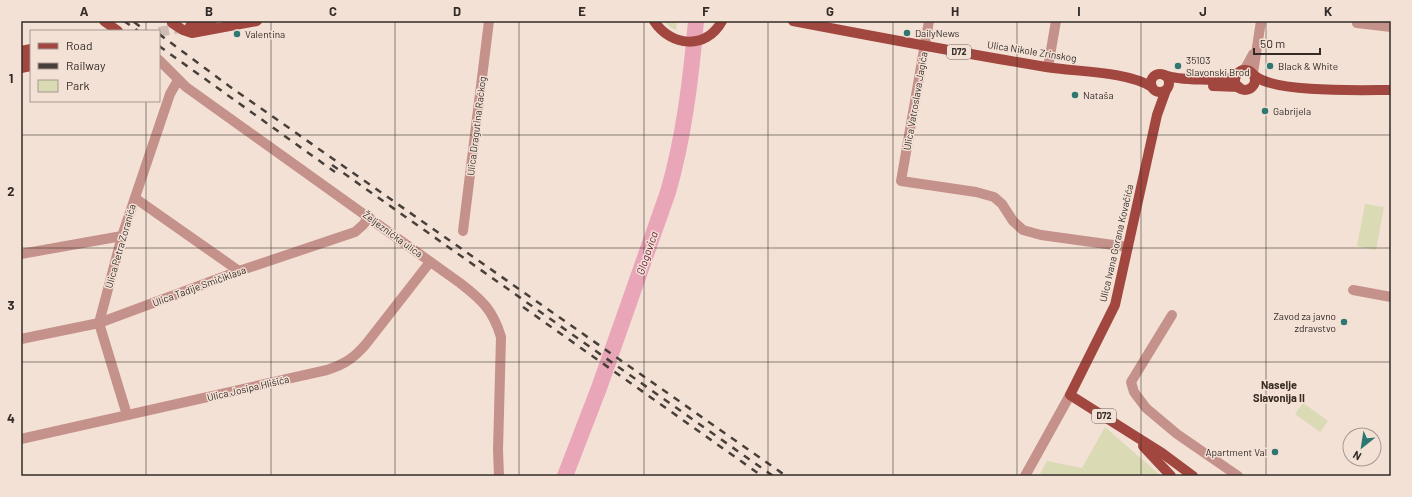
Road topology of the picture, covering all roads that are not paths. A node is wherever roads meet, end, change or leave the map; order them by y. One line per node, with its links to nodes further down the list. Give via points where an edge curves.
1 (220, 21): 12 (main road)
2 (257, 21): 11 (main road, via 192,33)
3 (489, 21): 32 (street, Ulica Dragutina Raćkog)
4 (654, 21): 5 (main road, via 668,36 681,41 706,37)
5 (722, 21)
6 (793, 21): 15 (main road, Ulica Nikole Zrinskog / D72)
7 (929, 21): 15 (street, Ulica Vatroslava Jagića)
8 (1056, 21): 17 (street)
9 (1261, 21): 14 (street)
10 (1357, 21): 13 (street)
11 (171, 22)
12 (190, 26)
13 (1391, 28)
14 (1258, 43): 18 (street, via 1251,60); 20 (street)
15 (924, 46): 17 (main road, Ulica Nikole Zrinskog / D72); 34 (street, Ulica Vatroslava Jagića, via 902,181 994,197 1023,230 1040,235)
16 (160, 61): 22 (street, Željeznička ulica)
17 (1048, 67): 21 (main road, Ulica Nikole Zrinskog / D72)
18 (1239, 73): 19 (main road, Ulica Nikole Zrinskog, via 1220,80); 20 (main road, via 1248,70); 23 (main road, via 1236,82)
19 (1160, 75): 21 (main road, Ulica Nikole Zrinskog / D72); 25 (main road, via 1151,82); 26 (main road, via 1169,81)
20 (1254, 75): 24 (main road, via 1260,81); 27 (main road, via 1255,83)
21 (1126, 77): 25 (main road, Ulica Nikole Zrinskog / D72)
22 (178, 80): 30 (street, Ulica Petra Zoranića, via 170,94); 31 (street, Željeznička ulica)
23 (1239, 87): 26 (main road, via 1177,84); 27 (main road, via 1245,90)
24 (1295, 87): 27 (main road); 28 (main road)
25 (1153, 88): 26 (main road, D72, via 1158,92); 29 (main road, Ulica Ivana Gorana Kovačića)
26 (1167, 88): 29 (main road, Ulica Ivana Gorana Kovačića)
27 (1251, 88)
28 (1391, 90)
29 (1157, 115): 34 (main road, Ulica Ivana Gorana Kovačića)
30 (135, 198): 33 (street, Ulica Petra Zoranića); 37 (street)
31 (369, 217): 36 (street, Željeznička ulica); 37 (street, Ulica Tadije Smičiklasa, via 355,232)
32 (463, 231)
33 (122, 236): 35 (street); 41 (street, Ulica Petra Zoranića)
34 (1128, 246): 43 (main road, Ulica Ivana Gorana Kovačića, via 1115,305)
35 (21, 254)
36 (430, 262): 44 (street, Ulica Josipa Hlišića, via 356,356 344,364); 47 (street, Željeznička ulica, via 479,298 497,324 501,337)
37 (239, 271): 41 (street, Ulica Tadije Smičiklasa)
38 (1353, 290): 39 (street)
39 (1391, 298)
40 (1172, 315): 51 (street, via 1131,382 1134,392 1146,408 1177,434)
41 (99, 323): 42 (street, Ulica Tadije Smičiklasa); 44 (street)
42 (21, 339)
43 (1070, 394): 45 (main road, D72); 48 (street, Ulica Ivana Gorana Kovačića)
44 (127, 415): 46 (street, Ulica Josipa Hlišića)
45 (1137, 438): 49 (main road, D72); 50 (main road, D72)
46 (21, 439)
47 (499, 476)
48 (1024, 476)
49 (1171, 476)
50 (1193, 476)
51 (1238, 476)

